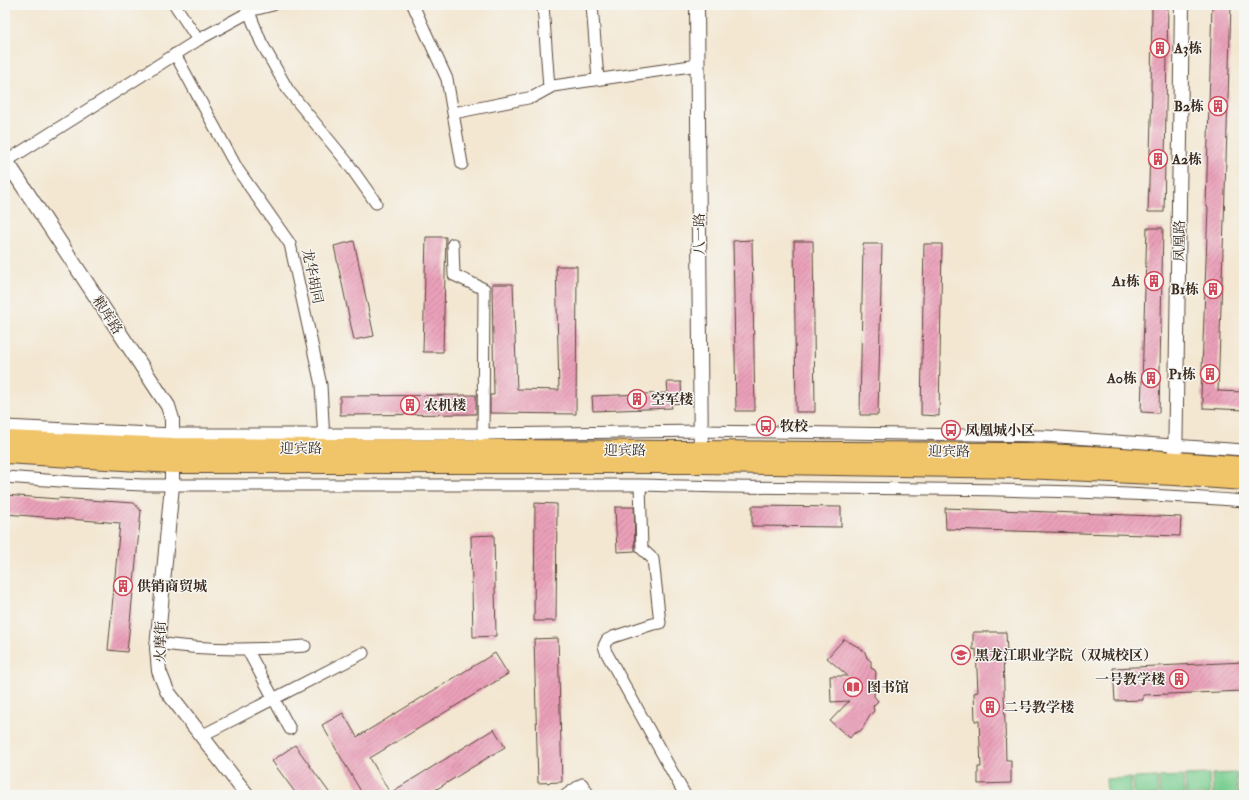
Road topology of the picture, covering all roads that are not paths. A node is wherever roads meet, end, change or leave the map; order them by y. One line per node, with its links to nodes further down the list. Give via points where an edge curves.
1 (175, 5): 9 (street)
2 (273, 5): 8 (street)
3 (413, 5): 14 (street, via 447,79)
4 (543, 5): 13 (street)
5 (592, 5): 12 (street)
6 (697, 5): 11 (street, 八一路)
7 (1182, 5): 28 (street, 凤凰路)
8 (251, 9): 9 (street); 17 (street, via 261,42 288,90 347,162)
9 (198, 40): 10 (street)
10 (175, 54): 15 (street); 24 (street, 龙华胡同, via 238,170 290,244 322,385)
11 (698, 65): 12 (street); 20 (street, 八一路)
12 (598, 79): 13 (street)
13 (549, 88): 14 (street, via 533,96)
14 (454, 113): 16 (street)
15 (5, 160): 23 (street, 粮库路, via 168,406 172,419)
16 (462, 164)
17 (376, 203)
18 (453, 244): 22 (street, via 454,276 484,289)
19 (5, 426): 23 (street)
20 (701, 431): 22 (street); 27 (street, 八一路); 28 (street, via 1045,436)
21 (5, 440): 23 (main road, 迎宾路)
22 (483, 442): 24 (main road, 迎宾路); 27 (main road, 迎宾路)
23 (173, 448): 24 (main road, 迎宾路); 24 (street); 26 (main road, 迎宾路); 32 (street, 粮库路)
24 (325, 448): 27 (main road, 迎宾路)
25 (1244, 450): 28 (street)
26 (5, 454)
27 (701, 457): 28 (main road, 迎宾路, via 1024,469)
28 (1175, 461): 29 (main road, 迎宾路); 31 (main road, 迎宾路)
29 (1244, 466)
30 (5, 477): 32 (street)
31 (1244, 481)
32 (172, 485): 33 (street); 35 (street, 火摩街)
33 (640, 485): 34 (street, via 1050,492 1182,496); 45 (street, via 642,550 653,559 660,623 613,637 607,640 604,646)
34 (1244, 501)
35 (158, 644): 37 (street, via 187,648); 41 (street, 火摩街, via 159,671 167,691)
36 (305, 646): 37 (street)
37 (247, 649): 39 (street)
38 (363, 653): 39 (street)
39 (272, 699): 40 (street); 41 (street)
40 (290, 729)
41 (201, 736): 42 (street, 火摩街)
42 (246, 795)
43 (566, 795): 44 (street, via 582,784)
44 (589, 795)
45 (685, 795)

